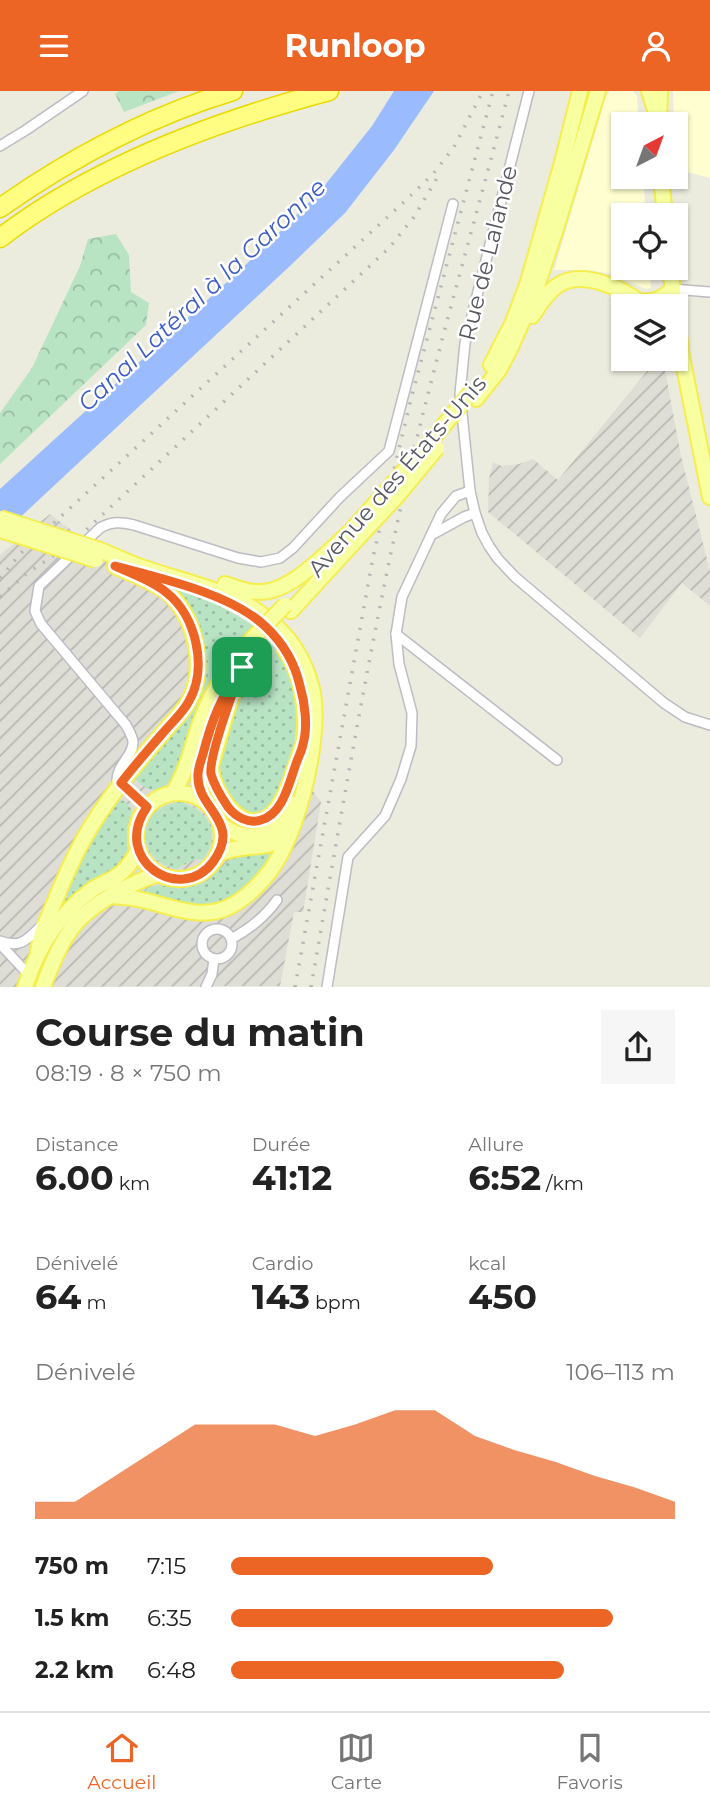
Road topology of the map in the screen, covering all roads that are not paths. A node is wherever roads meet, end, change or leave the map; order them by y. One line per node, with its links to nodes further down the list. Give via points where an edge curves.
1 (83, 91): 11 (street)
2 (233, 91): 13 (highway, via 94,149)
3 (329, 91): 12 (highway, via 189,135)
4 (529, 91): 28 (street, Rue de Lalande, via 465,342 460,394)
5 (580, 91): 27 (main road, Avenue des États-Unis, via 528,282 513,322)
6 (598, 91): 25 (main road, Avenue des États-Unis, via 534,295)
7 (649, 91): 9 (main road)
8 (660, 91): 10 (main road)
9 (656, 112)
10 (659, 112)
11 (0, 146)
12 (74, 190): 17 (highway); 18 (highway)
13 (20, 194): 14 (highway); 16 (highway)
14 (0, 198)
15 (453, 204): 43 (street, via 389,451 293,548 280,558 261,562 111,522 39,586 35,611 40,624 126,725 133,741 117,775)
16 (0, 208)
17 (0, 238)
18 (0, 250)
19 (671, 280): 20 (main road)
20 (672, 289): 21 (street); 23 (main road); 24 (main road)
21 (710, 292)
22 (626, 294): 25 (main road, via 588,279 566,281 544,299)
23 (668, 294)
24 (673, 294)
25 (510, 349): 27 (main road, Avenue des États-Unis, via 499,370)
26 (683, 371): 29 (main road)
27 (474, 395): 34 (main road, Avenue des États-Unis, bridge, via 398,495)
28 (470, 491): 30 (street, Rue de Lalande); 33 (street, via 449,503)
29 (710, 497)
30 (475, 513): 33 (street); 40 (street, Rue de Lalande, via 489,546 515,577 664,703 685,717)
31 (0, 518): 35 (main road, bridge)
32 (0, 530): 35 (main road, bridge)
33 (432, 534): 37 (street, via 402,597)
34 (353, 536): 35 (main road, via 285,585 257,592 124,554); 38 (main road, Avenue des États-Unis, bridge)
35 (98, 555): 36 (main road); 48 (main road, via 234,596 269,619 295,649 310,684 315,722 310,765)
36 (115, 566): 41 (main road, via 225,601 266,627 289,655 297,674 303,695); 43 (main road, via 166,591 178,603 194,635 197,658 197,679 189,702)
37 (396, 635): 42 (street); 62 (street, via 412,712 411,746 386,816 348,857)
38 (254, 643): 39 (main road, Avenue des États-Unis); 44 (main road, Avenue des États-Unis, via 226,670 213,691 185,773)
39 (242, 667): 41 (main road, Avenue des États-Unis, via 211,766 211,775 233,813 251,821 273,813); 45 (main road, Avenue des États-Unis, via 219,703 206,743 198,775)
40 (710, 725)
41 (304, 742): 47 (main road, via 302,767 285,819 253,836 232,833)
42 (557, 760)
43 (121, 783): 46 (street); 54 (main road, via 81,841)
44 (173, 793): 45 (main road); 46 (main road)
45 (204, 801): 47 (main road)
46 (147, 807): 49 (main road, via 136,828)
47 (221, 825): 50 (main road)
48 (289, 834): 50 (main road, via 271,845); 52 (main road, via 270,871 230,907 199,913)
49 (138, 851): 51 (main road); 57 (main road, via 127,868 72,907)
50 (219, 853): 51 (main road, via 200,874 186,879)
51 (158, 874): 52 (main road)
52 (111, 896): 60 (main road, via 75,924)
53 (277, 901): 55 (street)
54 (46, 922): 56 (street, via 26,941); 57 (main road)
55 (231, 939): 58 (street, via 230,952); 58 (street, via 218,928 204,936 204,953)
56 (0, 942): 59 (street)
57 (38, 952): 59 (main road)
58 (214, 959): 61 (street)
59 (27, 981)
60 (43, 986)
61 (205, 986)
62 (327, 986)

